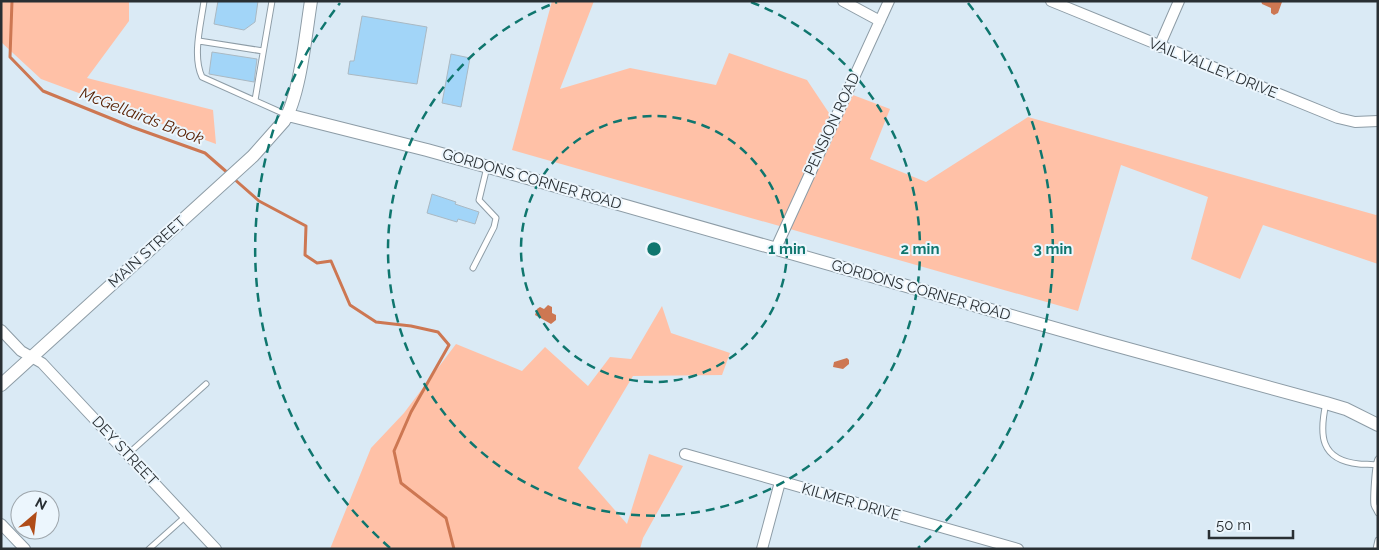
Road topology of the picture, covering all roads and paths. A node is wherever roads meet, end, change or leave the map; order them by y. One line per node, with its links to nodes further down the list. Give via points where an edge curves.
1 (204, 1): 9 (lane)
2 (272, 1): 11 (lane)
3 (311, 1): 13 (street, via 297,86)
4 (843, 1): 8 (street)
5 (889, 1): 8 (street, PENSION ROAD)
6 (1051, 1): 10 (street, VAIL VALLEY DRIVE)
7 (1178, 1): 10 (street)
8 (880, 21): 16 (street, PENSION ROAD)
9 (199, 41): 11 (lane); 12 (lane, via 198,68 202,77)
10 (1160, 46): 14 (street, VAIL VALLEY DRIVE, via 1338,118 1355,122)
11 (263, 51): 12 (lane)
12 (255, 100): 13 (lane)
13 (288, 115): 15 (street, GORDONS CORNER ROAD); 19 (street, MAIN STREET, via 244,164)
14 (1378, 121)
15 (487, 166): 16 (street, GORDONS CORNER ROAD); 17 (lane, via 479,200 496,218)
16 (776, 248): 22 (street, GORDONS CORNER ROAD)
17 (473, 268)
18 (1, 330): 19 (street, DEY STREET)
19 (32, 357): 21 (street, MAIN STREET); 24 (street, DEY STREET, via 42,363)
20 (206, 384): 24 (lane)
21 (1, 385)
22 (1326, 403): 23 (street, GORDONS CORNER ROAD); 26 (lane, via 1323,442 1333,456 1358,464)
23 (1378, 424)
24 (128, 454): 29 (street, DEY STREET)
25 (685, 454): 27 (street, KILMER DRIVE)
26 (1377, 463): 28 (lane, via 1374,503)
27 (780, 482): 35 (street); 36 (street, KILMER DRIVE)
28 (1378, 513)
29 (186, 516): 33 (lane); 34 (street, DEY STREET)
30 (1, 524): 32 (street)
31 (1378, 540): 37 (lane)
32 (25, 549)
33 (149, 549)
34 (216, 549)
35 (762, 549)
36 (1018, 549)
37 (1376, 549)

